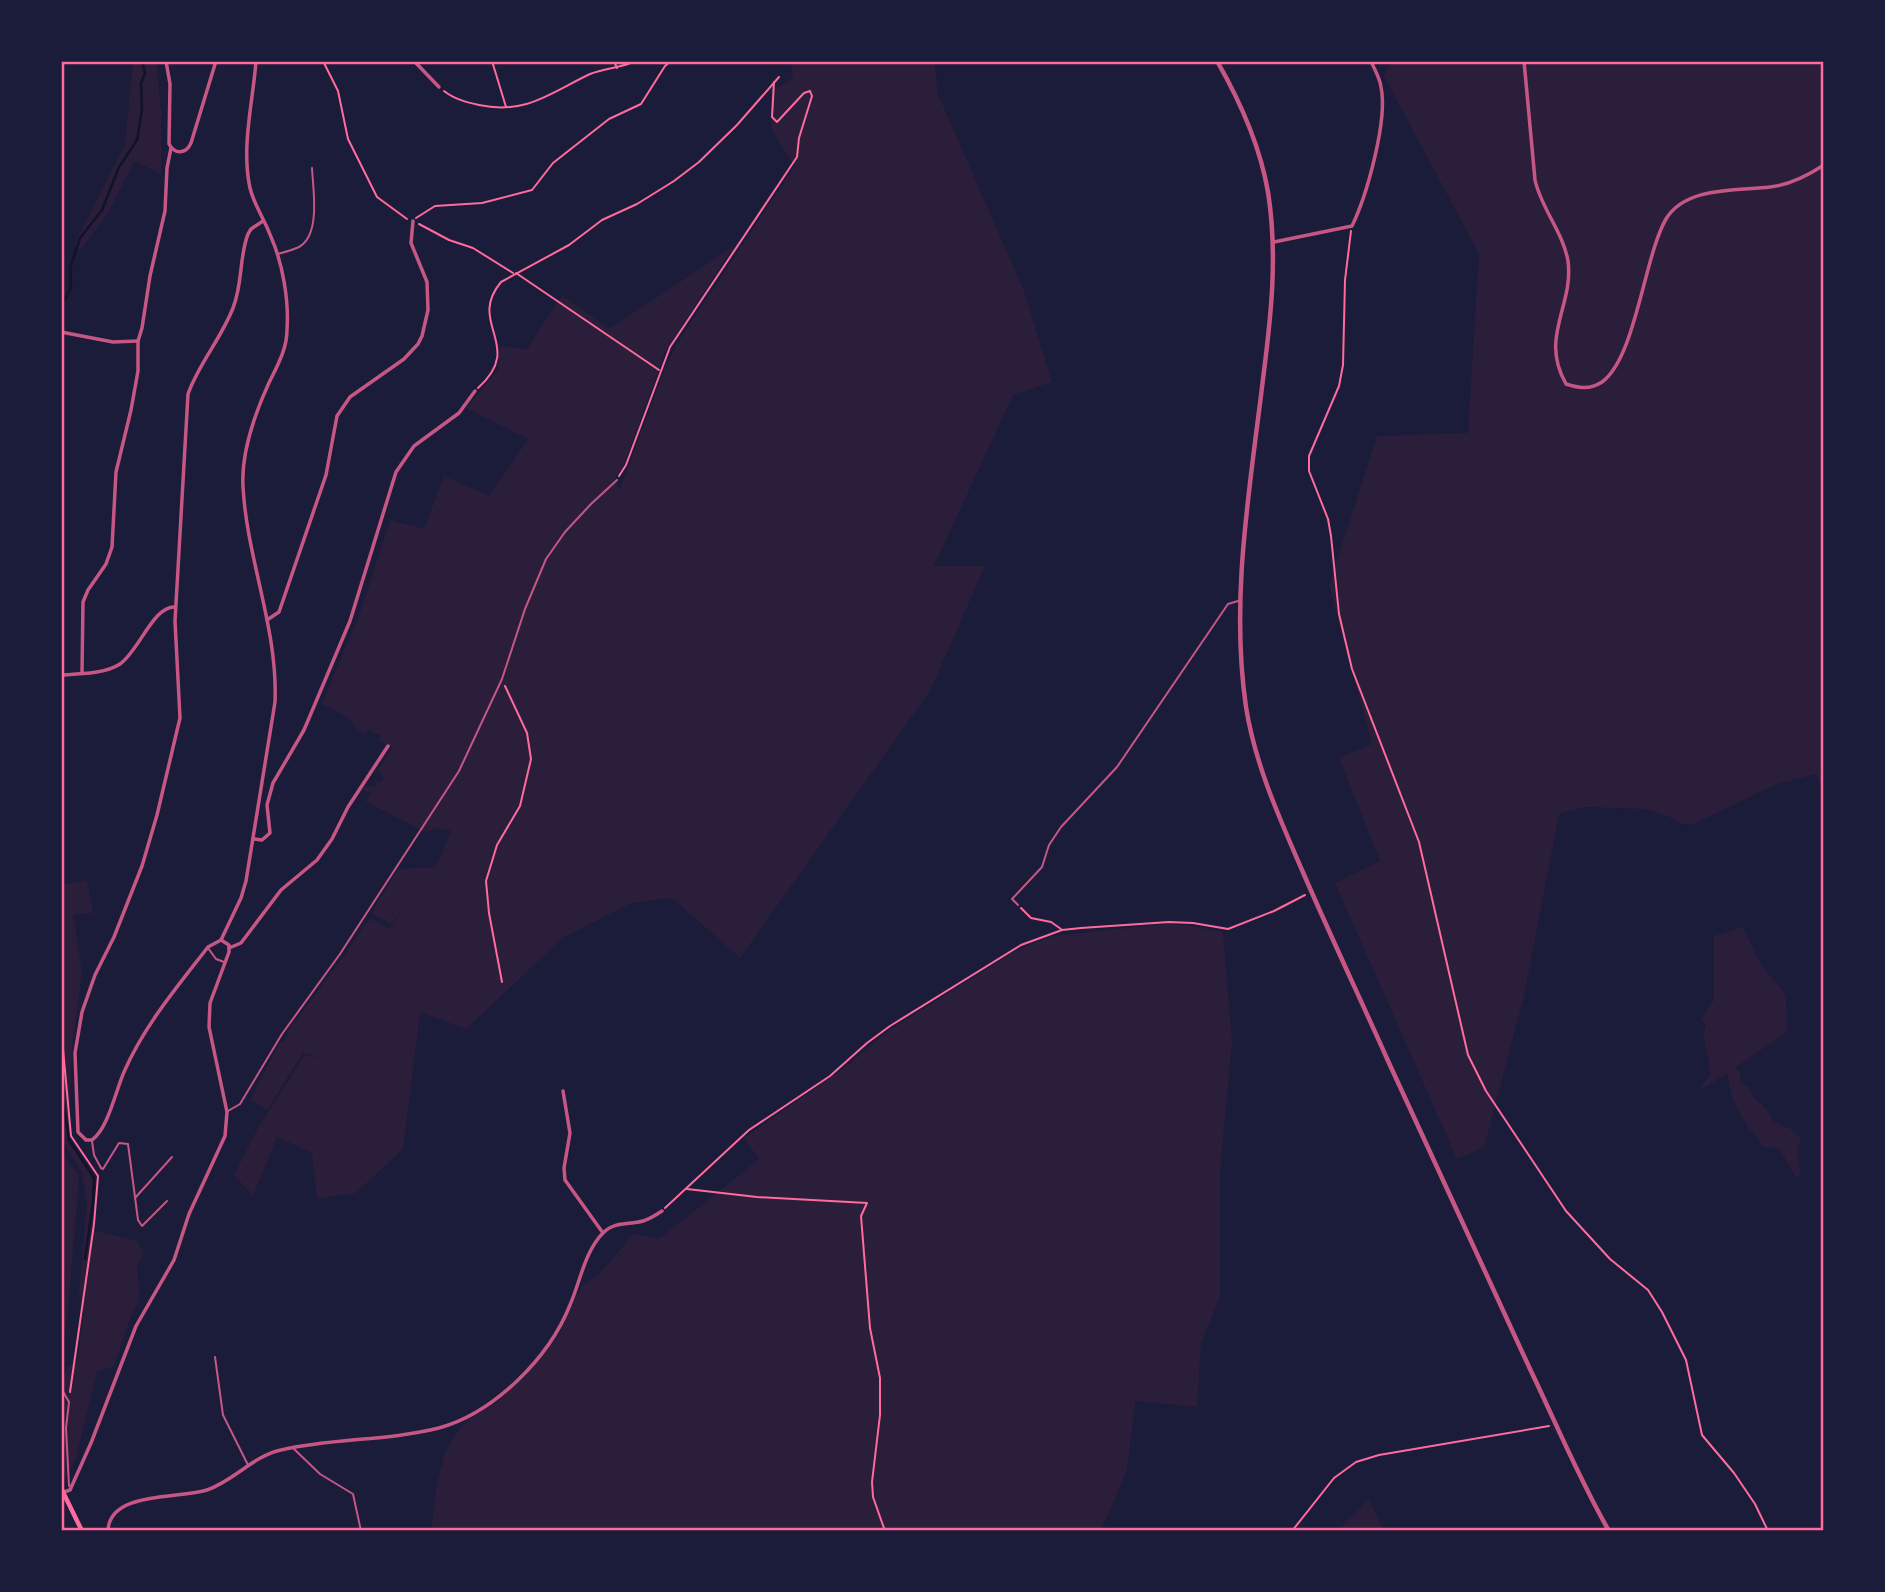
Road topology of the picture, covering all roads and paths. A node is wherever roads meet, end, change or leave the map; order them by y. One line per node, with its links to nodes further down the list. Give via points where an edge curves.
1 (166, 61): 18 (street)
2 (216, 61): 18 (street, via 190,145 182,152)
3 (256, 61): 21 (street, via 247,167)
4 (323, 61): 22 (path, via 338,91 348,139 377,197)
5 (414, 61): 16 (street)
6 (492, 61): 17 (path)
7 (614, 61): 13 (path)
8 (636, 61): 13 (path)
9 (671, 61): 22 (path, via 641,104 609,119 553,163 532,190 482,203 435,206)
10 (1217, 61): 24 (street, via 1252,134 1267,189)
11 (1371, 61): 23 (street, via 1381,86 1382,109)
12 (1524, 61): 19 (street, via 1535,180 1568,261 1555,351 1566,384 1581,389 1601,382 1613,369 1667,217 1695,197 1724,188 1772,187 1803,178)
13 (618, 69): 17 (path, via 602,69 536,102)
14 (779, 78): 15 (path)
15 (774, 82): 26 (path, via 737,125 674,181); 29 (path, via 772,117 777,122 804,93 810,91 812,96 797,157 670,347)
16 (439, 87): 17 (path, via 468,103)
17 (506, 108)
18 (171, 148): 28 (street, via 165,211)
19 (1824, 165)
20 (312, 168): 25 (lane, via 313,227 299,247)
21 (263, 221): 25 (street); 33 (street, via 248,234 230,316 188,394)
22 (413, 221): 26 (path); 34 (street, via 411,243 427,282 428,310 422,336 404,359 350,397 337,416 326,475 279,612)
23 (1352, 226): 24 (street); 71 (path, via 1343,365 1339,386 1309,456 1309,471 1328,519 1339,614 1352,669 1419,842 1468,1055 1486,1091 1566,1212 1610,1259 1648,1290 1662,1312 1686,1360 1702,1435 1734,1473)
24 (1273, 242): 32 (street, via 1271,316)
25 (277, 254): 34 (street, via 287,336 258,408 242,475)
26 (515, 273): 29 (path); 30 (path, via 496,289 488,310 499,351 495,369)
27 (61, 332): 28 (street, via 113,342)
28 (138, 341): 35 (street, via 138,371 116,472 113,547 83,602)
29 (660, 370): 31 (path)
30 (475, 391): 39 (street, via 459,413 414,446 396,472 354,609 304,730 273,783 267,805 270,833 262,840)
31 (617, 480): 37 (lane, via 565,532 546,559)
32 (1240, 601): 40 (street, via 1247,709 1259,764); 41 (lane, via 1228,604 1118,767 1061,827 1042,867 1012,899)
33 (176, 607): 35 (street, via 163,610 121,663); 51 (street, via 180,709 174,742 142,866 88,993 78,1031 78,1132)
34 (267, 620): 39 (street, via 275,661 275,702)
35 (82, 673): 36 (street)
36 (61, 674)
37 (502, 679): 47 (path, via 527,733 531,759 520,806 497,845 486,881); 50 (lane, via 458,771 422,830 282,1034 240,1104)
38 (388, 746): 45 (street, via 317,860 281,890 241,943)
39 (253, 839): 43 (street, via 244,891)
40 (1311, 891): 42 (path, via 1228,929 1170,922); 61 (street)
41 (1018, 905): 42 (path, via 1031,918)
42 (1062, 930): 53 (path, via 1004,955 890,1026 830,1076 742,1135)
43 (221, 940): 44 (street); 45 (street)
44 (208, 947): 46 (lane, via 216,960); 51 (street, via 139,1041 102,1131)
45 (229, 948): 46 (street)
46 (226, 963): 50 (street, via 210,1003 209,1027)
47 (502, 982)
48 (61, 988): 60 (path, via 71,1136 98,1176)
49 (563, 1091): 57 (street, via 570,1133 565,1180)
50 (227, 1112): 64 (street, via 221,1146 189,1214 174,1260 136,1326 91,1443)
51 (92, 1140): 54 (lane, via 101,1168 119,1143 128,1144)
52 (172, 1157): 54 (lane)
53 (686, 1189): 56 (path); 68 (path, via 867,1203 861,1216 867,1301 880,1378 872,1482)
54 (135, 1198): 55 (lane, via 142,1226)
55 (167, 1200)
56 (662, 1211): 57 (street)
57 (603, 1233): 62 (street, via 556,1334 515,1381 480,1411 422,1432)
58 (215, 1357): 63 (lane, via 223,1415)
59 (61, 1388): 60 (lane)
60 (69, 1402): 64 (lane)
61 (1557, 1424): 69 (path, via 1356,1462 1334,1478); 70 (street)
62 (292, 1448): 63 (street); 67 (lane, via 320,1474 353,1494)
63 (248, 1465): 66 (street, via 206,1490 123,1505 112,1516)
64 (65, 1490): 65 (main road)
65 (82, 1531)
66 (108, 1531)
67 (361, 1531)
68 (885, 1531)
69 (1292, 1531)
70 (1609, 1531)
71 (1768, 1531)

